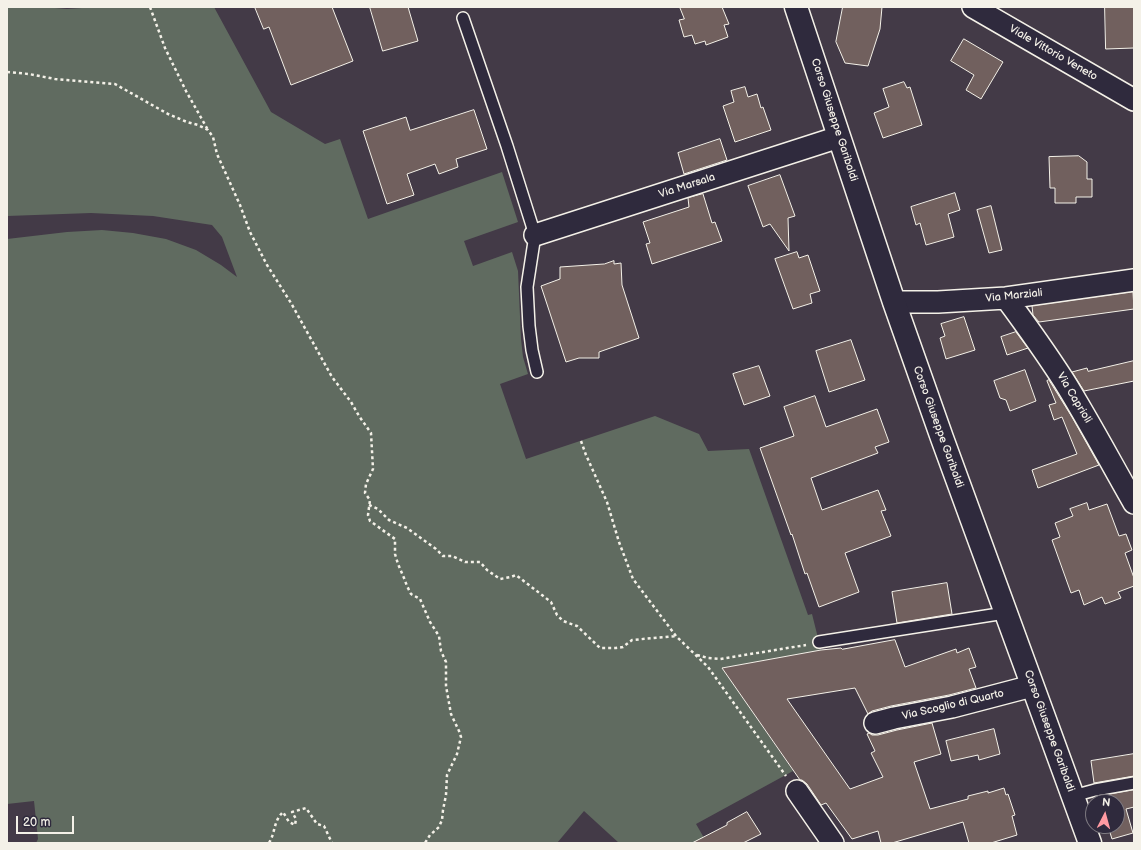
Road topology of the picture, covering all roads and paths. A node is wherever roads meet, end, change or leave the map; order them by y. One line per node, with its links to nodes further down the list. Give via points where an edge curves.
1 (150, 7): 7 (path, via 165,48)
2 (796, 7): 8 (main road, Corso Giuseppe Garibaldi)
3 (973, 7): 6 (street, Viale Vittorio Veneto)
4 (463, 18): 9 (lane)
5 (7, 72): 7 (path, via 115,84 168,114)
6 (1134, 100)
7 (208, 130): 16 (path, via 213,136 217,154 250,232 267,265 332,377 371,433 373,469 366,484)
8 (839, 137): 9 (street, Via Marsala); 12 (main road, Corso Giuseppe Garibaldi)
9 (535, 235): 13 (lane, via 527,287 529,326)
10 (1134, 280): 11 (street, Via Marziali)
11 (1006, 298): 12 (street, Via Marziali); 15 (street, Via Caprioli, via 1068,387)
12 (894, 302): 17 (main road, Corso Giuseppe Garibaldi)
13 (537, 372)
14 (581, 441): 18 (path, via 607,502 633,579)
15 (1134, 504)
16 (369, 505): 18 (path, via 378,509 389,520 406,528 443,556 452,556 466,562 480,562 500,579 516,575 551,602 563,621 577,626 600,648 623,648 632,640); 28 (path, via 370,521 395,539 395,554 407,586 411,594 420,599 438,636 446,662 446,686 451,714 461,737 457,754 447,775 442,820)
17 (1005, 612): 19 (lane); 21 (main road, Corso Giuseppe Garibaldi)
18 (676, 636): 20 (path)
19 (819, 642): 20 (path, via 720,659)
20 (694, 653): 24 (path, via 708,667)
21 (1032, 686): 22 (street, Via Scoglio di Quarto, via 952,707); 25 (main road, Corso Giuseppe Garibaldi)
22 (875, 723)
23 (1134, 783): 25 (lane)
24 (797, 791): 29 (street)
25 (1073, 796): 30 (main road, Corso Giuseppe Garibaldi)
26 (269, 843): 27 (path, via 277,818 283,812 289,822 296,825 292,812 306,808 317,824 324,826)
27 (332, 843)
28 (426, 843)
29 (833, 843)
30 (1090, 843)

